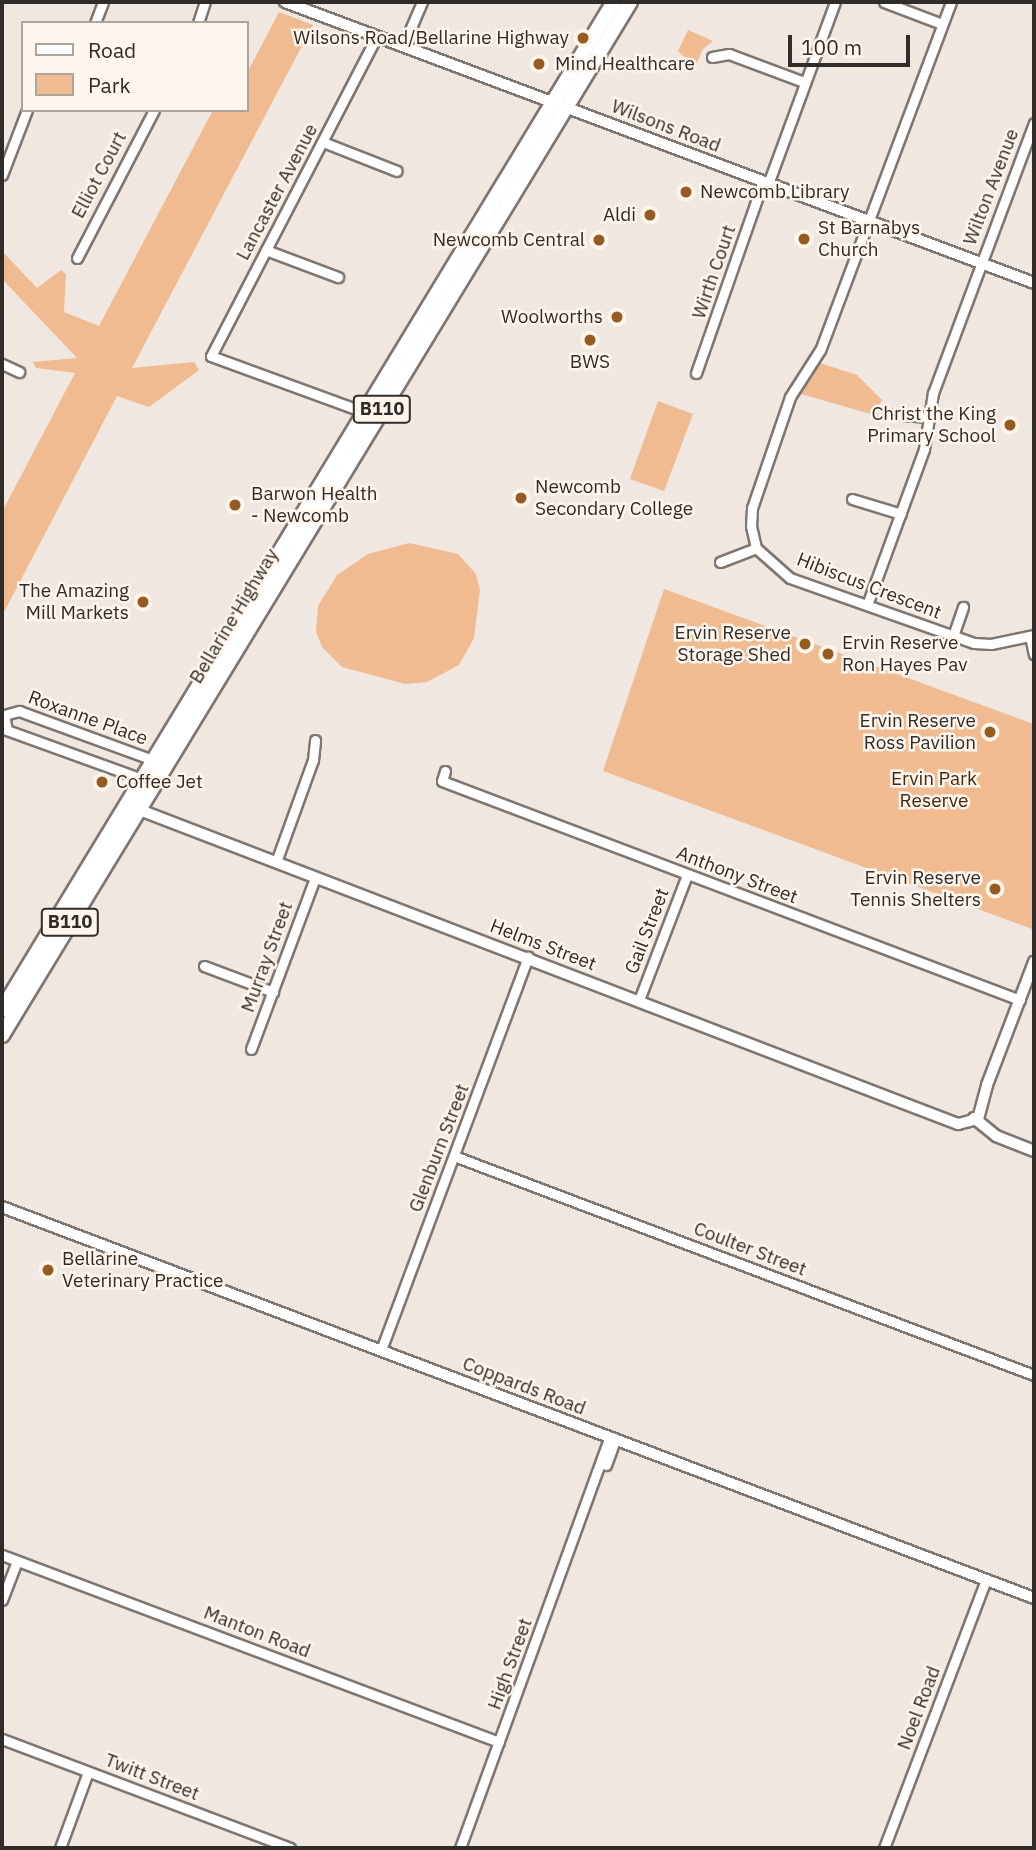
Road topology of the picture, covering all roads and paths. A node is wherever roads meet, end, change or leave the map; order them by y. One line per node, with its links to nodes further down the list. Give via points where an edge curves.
1 (103, 2): 10 (street)
2 (205, 2): 11 (street)
3 (285, 2): 13 (street, Wilsons Road)
4 (422, 2): 14 (street)
5 (614, 2): 17 (highway, Bellarine Highway / B110)
6 (630, 2): 17 (highway, Bellarine Highway / B110)
7 (835, 2): 16 (street, Wirth Court)
8 (884, 2): 12 (street)
9 (951, 2): 12 (street)
10 (96, 21)
11 (199, 21)
12 (943, 24): 25 (street)
13 (377, 36): 14 (street, Wilsons Road); 21 (street, Lancaster Avenue)
14 (402, 46): 17 (street, Wilsons Road)
15 (712, 57): 16 (street, via 730,54)
16 (804, 82): 24 (street, Wirth Court)
17 (558, 106): 24 (street, Wilsons Road); 34 (highway, Bellarine Highway / B110); 50 (highway, Bellarine Highway / B110)
18 (26, 112): 23 (street)
19 (153, 112): 27 (street, Elliot Court)
20 (1034, 122): 28 (street, Wilton Avenue)
21 (323, 142): 22 (street); 26 (street, Lancaster Avenue)
22 (397, 171)
23 (2, 175)
24 (766, 183): 25 (street, Wilsons Road); 33 (street, Wirth Court)
25 (868, 221): 28 (street, Wilsons Road); 39 (street, via 820,350 790,397 752,508)
26 (266, 250): 29 (street); 34 (street, Lancaster Avenue, via 211,356 216,362)
27 (77, 258)
28 (981, 263): 30 (street, Wilsons Road); 36 (street, Wilton Avenue, via 933,393)
29 (338, 277)
30 (1034, 283)
31 (2, 364): 32 (street)
32 (19, 372)
33 (696, 373)
34 (364, 412): 47 (highway, Bellarine Highway / B110)
35 (887, 414): 36 (street)
36 (929, 417): 38 (street, Wilton Avenue, via 924,449)
37 (852, 499): 38 (street)
38 (901, 514): 41 (street, Wilton Avenue)
39 (756, 548): 40 (street); 41 (street, Hibiscus Crescent, via 790,578)
40 (720, 562)
41 (867, 605): 43 (street, Hibiscus Crescent)
42 (963, 607): 43 (street)
43 (953, 636): 44 (street, Hibiscus Crescent, via 991,644)
44 (1032, 636): 45 (street)
45 (1034, 655)
46 (315, 740): 51 (street, via 313,760)
47 (153, 760): 49 (highway, Bellarine Highway / B110); 49 (street, Roxanne Place, via 19,711 4,715 7,730)
48 (445, 771): 52 (street, Anthony Street, via 439,784)
49 (142, 779): 50 (highway, Bellarine Highway / B110)
50 (133, 807): 51 (street, Helms Street); 61 (highway, Bellarine Highway / B110); 62 (highway, Bellarine Highway / B110)
51 (276, 862): 53 (street, Helms Street)
52 (687, 875): 59 (street, Gail Street); 60 (street, Anthony Street)
53 (315, 878): 54 (street, Helms Street); 58 (street, Murray Street)
54 (528, 957): 59 (street, Helms Street); 66 (street, Glenburn Street)
55 (1034, 962): 57 (street)
56 (204, 966): 58 (street)
57 (1032, 976): 60 (street)
58 (273, 992): 63 (street, Murray Street)
59 (639, 1000): 64 (street, Helms Street, via 948,1118)
60 (1020, 1000): 64 (street)
61 (2, 1010)
62 (2, 1035)
63 (251, 1049)
64 (974, 1120): 65 (street, via 996,1136)
65 (1034, 1151)
66 (454, 1156): 68 (street, Glenburn Street); 69 (street, Coulter Street)
67 (2, 1207): 68 (street, Coppards Road)
68 (381, 1350): 70 (street, Coppards Road)
69 (1034, 1375)
70 (612, 1439): 73 (street, Coppards Road); 77 (street, High Street)
71 (2, 1555): 72 (street, Manton Road)
72 (17, 1561): 75 (street); 77 (street, Manton Road)
73 (986, 1580): 74 (street, Coppards Road); 82 (street, Noel Road)
74 (1034, 1598)
75 (2, 1600)
76 (2, 1740): 78 (street, Twitt Street)
77 (499, 1742): 81 (street, High Street)
78 (88, 1772): 79 (street); 80 (street, Twitt Street)
79 (61, 1848)
80 (290, 1848)
81 (460, 1848)
82 (884, 1848)

